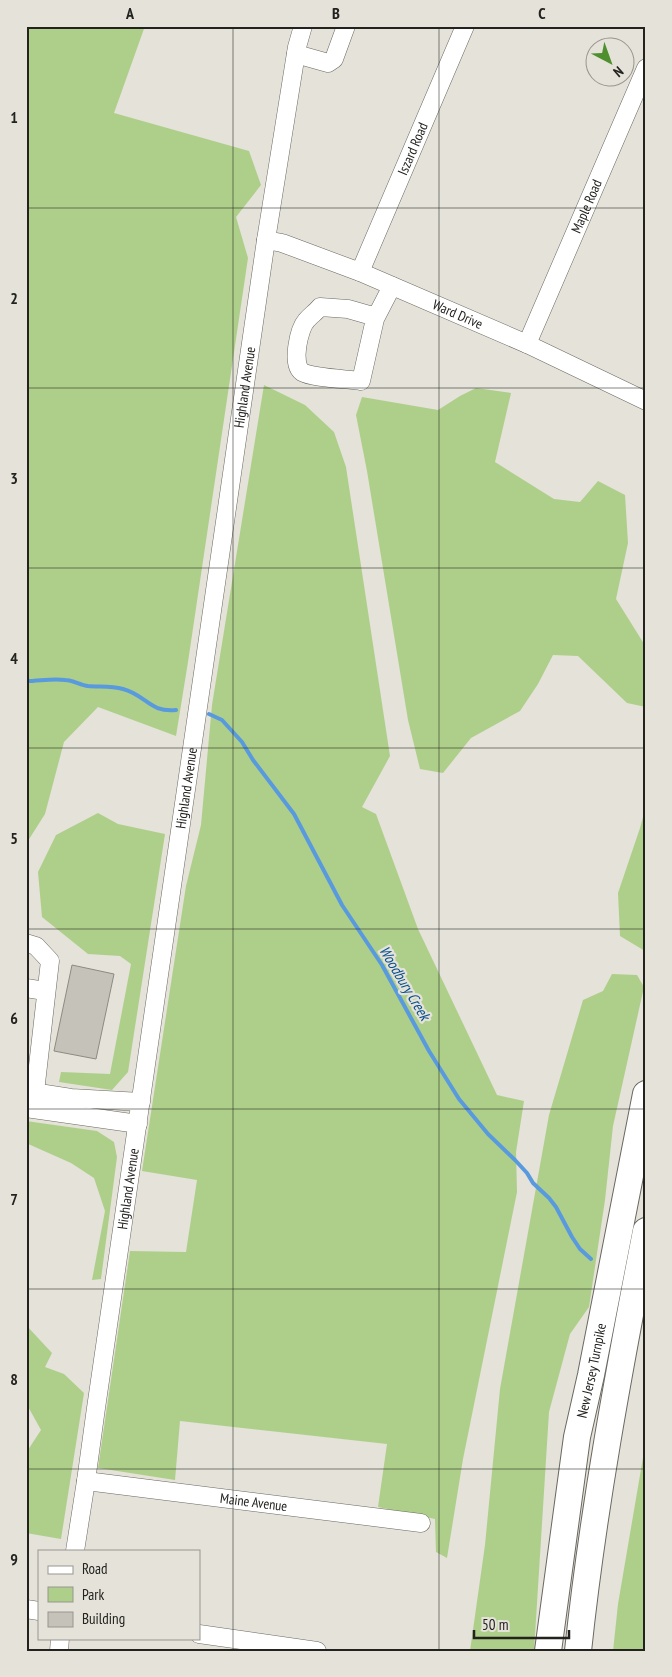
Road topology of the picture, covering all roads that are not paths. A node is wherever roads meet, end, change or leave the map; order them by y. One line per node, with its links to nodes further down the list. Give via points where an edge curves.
1 (303, 26): 4 (street, Highland Avenue)
2 (346, 26): 4 (street, via 334,59 328,62)
3 (465, 26): 7 (street, Iszard Road)
4 (296, 54): 6 (street, Highland Avenue)
5 (646, 68): 10 (street, Maple Road)
6 (266, 240): 7 (street, Ward Drive, via 282,242); 17 (street, Highland Avenue)
7 (360, 272): 8 (street, Ward Drive)
8 (392, 286): 9 (street); 10 (street, Ward Drive)
9 (376, 317): 9 (street, via 361,381 302,372 296,365 305,322 320,307 348,309)
10 (527, 344): 11 (street, Ward Drive)
11 (646, 401)
12 (26, 943): 14 (street, via 36,946 50,961)
13 (26, 988): 14 (street)
14 (45, 991): 15 (street)
15 (31, 1091): 17 (street, via 71,1098)
16 (646, 1094): 26 (highway, New Jersey Turnpike, via 577,1437)
17 (140, 1102): 19 (street, Highland Avenue)
18 (26, 1108): 19 (street)
19 (138, 1124): 21 (street, Highland Avenue)
20 (646, 1231): 27 (highway, New Jersey Turnpike, via 618,1372)
21 (86, 1481): 22 (street, Maine Avenue); 23 (street, Highland Avenue)
22 (421, 1523)
23 (75, 1550)
24 (200, 1634): 25 (street)
25 (316, 1651)
26 (548, 1651)
27 (578, 1651)

